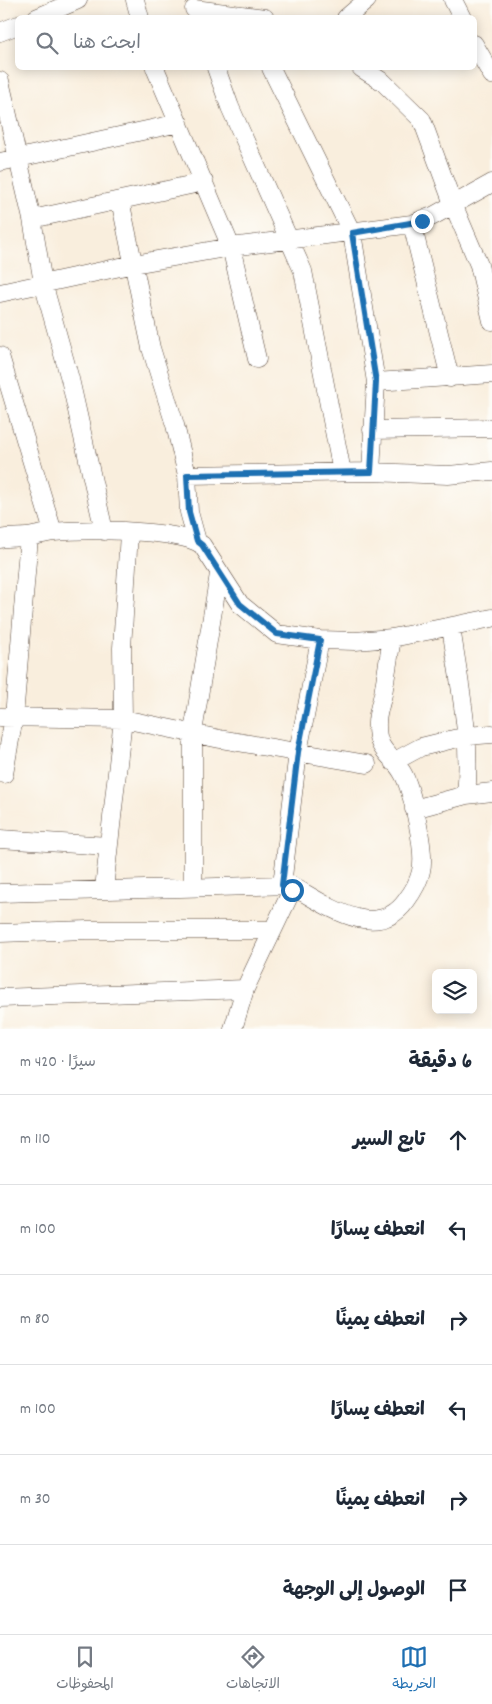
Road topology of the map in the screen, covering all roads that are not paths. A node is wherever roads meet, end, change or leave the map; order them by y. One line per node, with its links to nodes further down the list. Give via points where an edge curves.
1 (78, 0): 7 (street)
2 (135, 0): 8 (street)
3 (366, 0): 9 (street)
4 (453, 0): 10 (street)
5 (193, 9): 6 (street)
6 (260, 13)
7 (43, 15)
8 (139, 15)
9 (349, 15)
10 (460, 15)
11 (15, 26): 12 (street)
12 (0, 32)
13 (477, 49): 18 (street)
14 (156, 70): 20 (street)
15 (217, 70): 30 (street, via 230,108)
16 (272, 70): 29 (street)
17 (371, 70): 26 (street, via 422,120)
18 (492, 75)
19 (0, 80): 21 (street)
20 (179, 123): 21 (street); 23 (street)
21 (18, 158): 22 (street); 27 (street)
22 (0, 162)
23 (204, 182): 25 (street); 31 (street)
24 (492, 183): 26 (street)
25 (120, 200): 27 (street); 32 (street)
26 (453, 204): 28 (street); 35 (street, via 479,265)
27 (32, 219): 33 (street)
28 (412, 224): 29 (street); 39 (street)
29 (352, 233): 30 (street); 40 (street)
30 (290, 239): 31 (street); 44 (street, via 303,271)
31 (232, 247): 32 (street); 37 (street)
32 (134, 264): 33 (street); 46 (street, via 151,348)
33 (43, 283): 34 (street); 47 (street, via 70,379)
34 (0, 293)
35 (492, 321)
36 (0, 356): 48 (street)
37 (256, 359)
38 (492, 374): 39 (street)
39 (450, 378): 40 (street)
40 (376, 382): 42 (street)
41 (492, 428): 42 (street)
42 (372, 430): 45 (street)
43 (492, 471): 45 (street, via 448,475)
44 (342, 472): 45 (street); 46 (street)
45 (371, 472)
46 (187, 475): 52 (street, via 189,512)
47 (104, 531): 48 (street); 49 (street)
48 (53, 532): 51 (street)
49 (129, 533): 52 (street, via 161,533); 59 (street, via 122,648)
50 (1, 534): 51 (street)
51 (29, 537): 58 (street)
52 (197, 541): 53 (street)
53 (219, 574): 57 (street, via 240,604 277,634); 60 (street)
54 (492, 618): 55 (street)
55 (451, 628): 56 (street); 62 (street)
56 (392, 638): 57 (street); 64 (street, via 377,724 383,751)
57 (320, 640): 63 (street)
58 (7, 717): 59 (street); 66 (street)
59 (123, 719): 60 (street); 71 (street)
60 (193, 732): 63 (street); 73 (street)
61 (492, 734): 62 (street)
62 (466, 736): 64 (street, via 421,747); 68 (street)
63 (298, 752): 65 (street); 72 (street)
64 (394, 762): 69 (street, via 403,772)
65 (367, 764)
66 (4, 774)
67 (492, 792): 68 (street)
68 (466, 795): 69 (street)
69 (414, 809): 72 (street, via 423,854 421,872 410,896 390,916 354,919)
70 (0, 839): 71 (street)
71 (108, 846): 74 (street)
72 (287, 885): 73 (street); 76 (street)
73 (193, 887): 74 (street)
74 (104, 889): 75 (street)
75 (0, 893)
76 (272, 930): 77 (street); 78 (street)
77 (0, 933)
78 (245, 989): 79 (street); 80 (street)
79 (0, 998)
80 (233, 1029)

